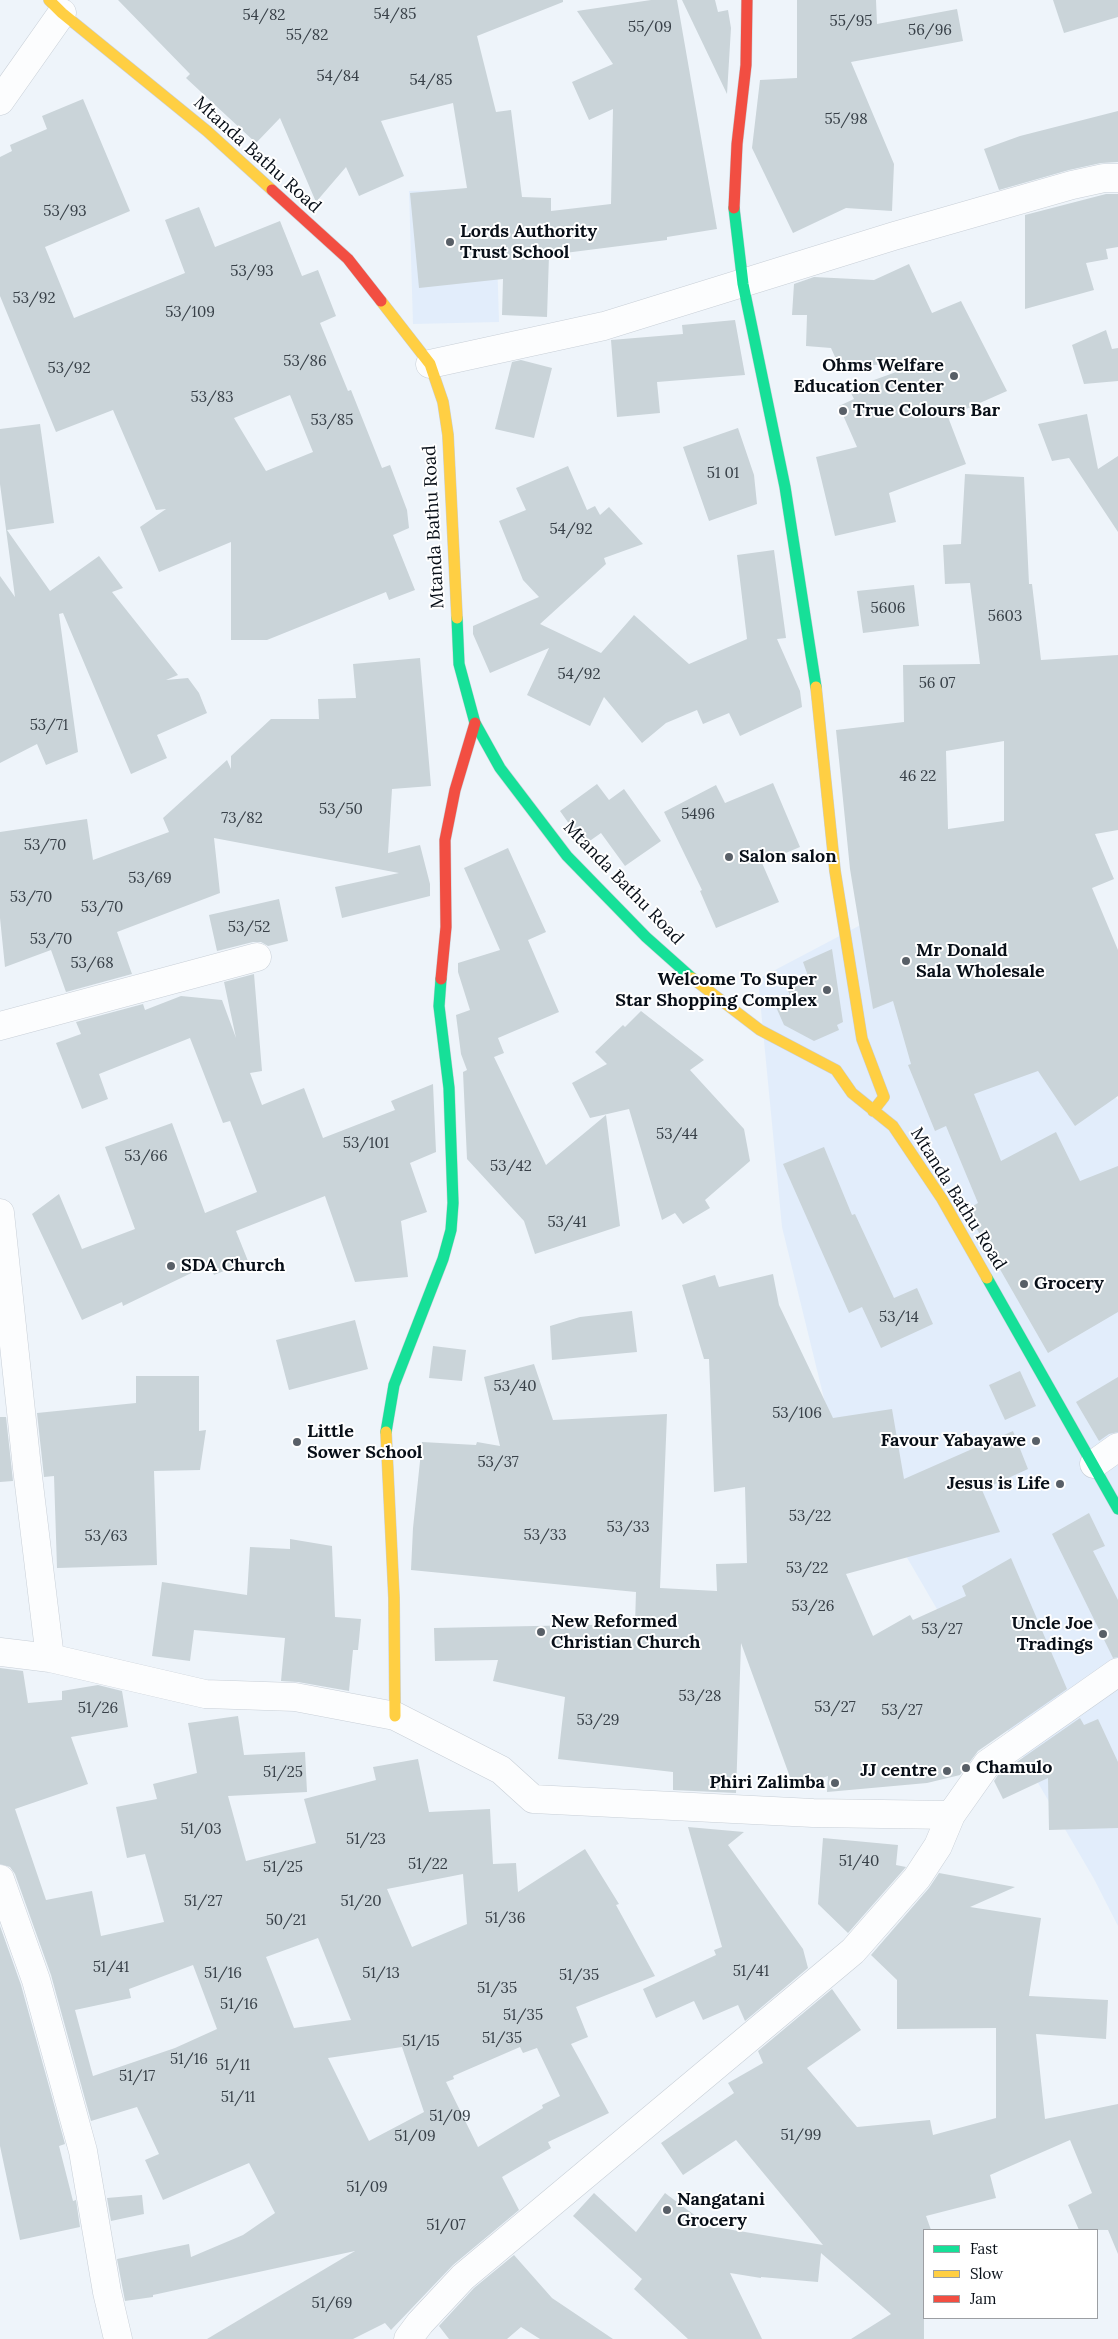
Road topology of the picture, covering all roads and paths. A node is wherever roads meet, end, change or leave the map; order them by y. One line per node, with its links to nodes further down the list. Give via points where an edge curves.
1 (747, 0): 5 (street, via 746,65 734,206)
2 (56, 6): 3 (street); 6 (street, Mtanda Bathu Road, via 207,131 348,259)
3 (0, 101)
4 (1118, 178): 5 (street, via 1062,188)
5 (742, 284): 6 (street, via 604,326); 10 (street, via 785,487 813,661 835,871 862,1039 884,1097)
6 (430, 364): 7 (street, Mtanda Bathu Road, via 443,402 448,435 459,664)
7 (475, 723): 10 (street, Mtanda Bathu Road, via 500,768 567,856 646,937 706,991 760,1030 836,1070 852,1093); 18 (street, via 445,840 446,927 439,1006 449,1088 451,1230 443,1259 394,1385 386,1427 394,1598)
8 (257, 957): 9 (street)
9 (0, 1026)
10 (873, 1111): 13 (street, Mtanda Bathu Road, via 893,1126 928,1178)
11 (0, 1213): 16 (street)
12 (1118, 1447): 13 (street)
13 (1094, 1464): 14 (street, Mtanda Bathu Road)
14 (1118, 1509)
15 (0, 1652): 16 (street)
16 (50, 1658): 18 (street, via 205,1694 295,1697)
17 (1118, 1672): 19 (street, via 987,1764)
18 (395, 1716): 19 (street, via 501,1770 533,1799)
19 (951, 1816): 22 (street, via 938,1846 917,1878 853,1951 463,2278)
20 (0, 1879): 21 (street, via 36,1980 83,2151)
21 (118, 2339)
22 (408, 2339)

